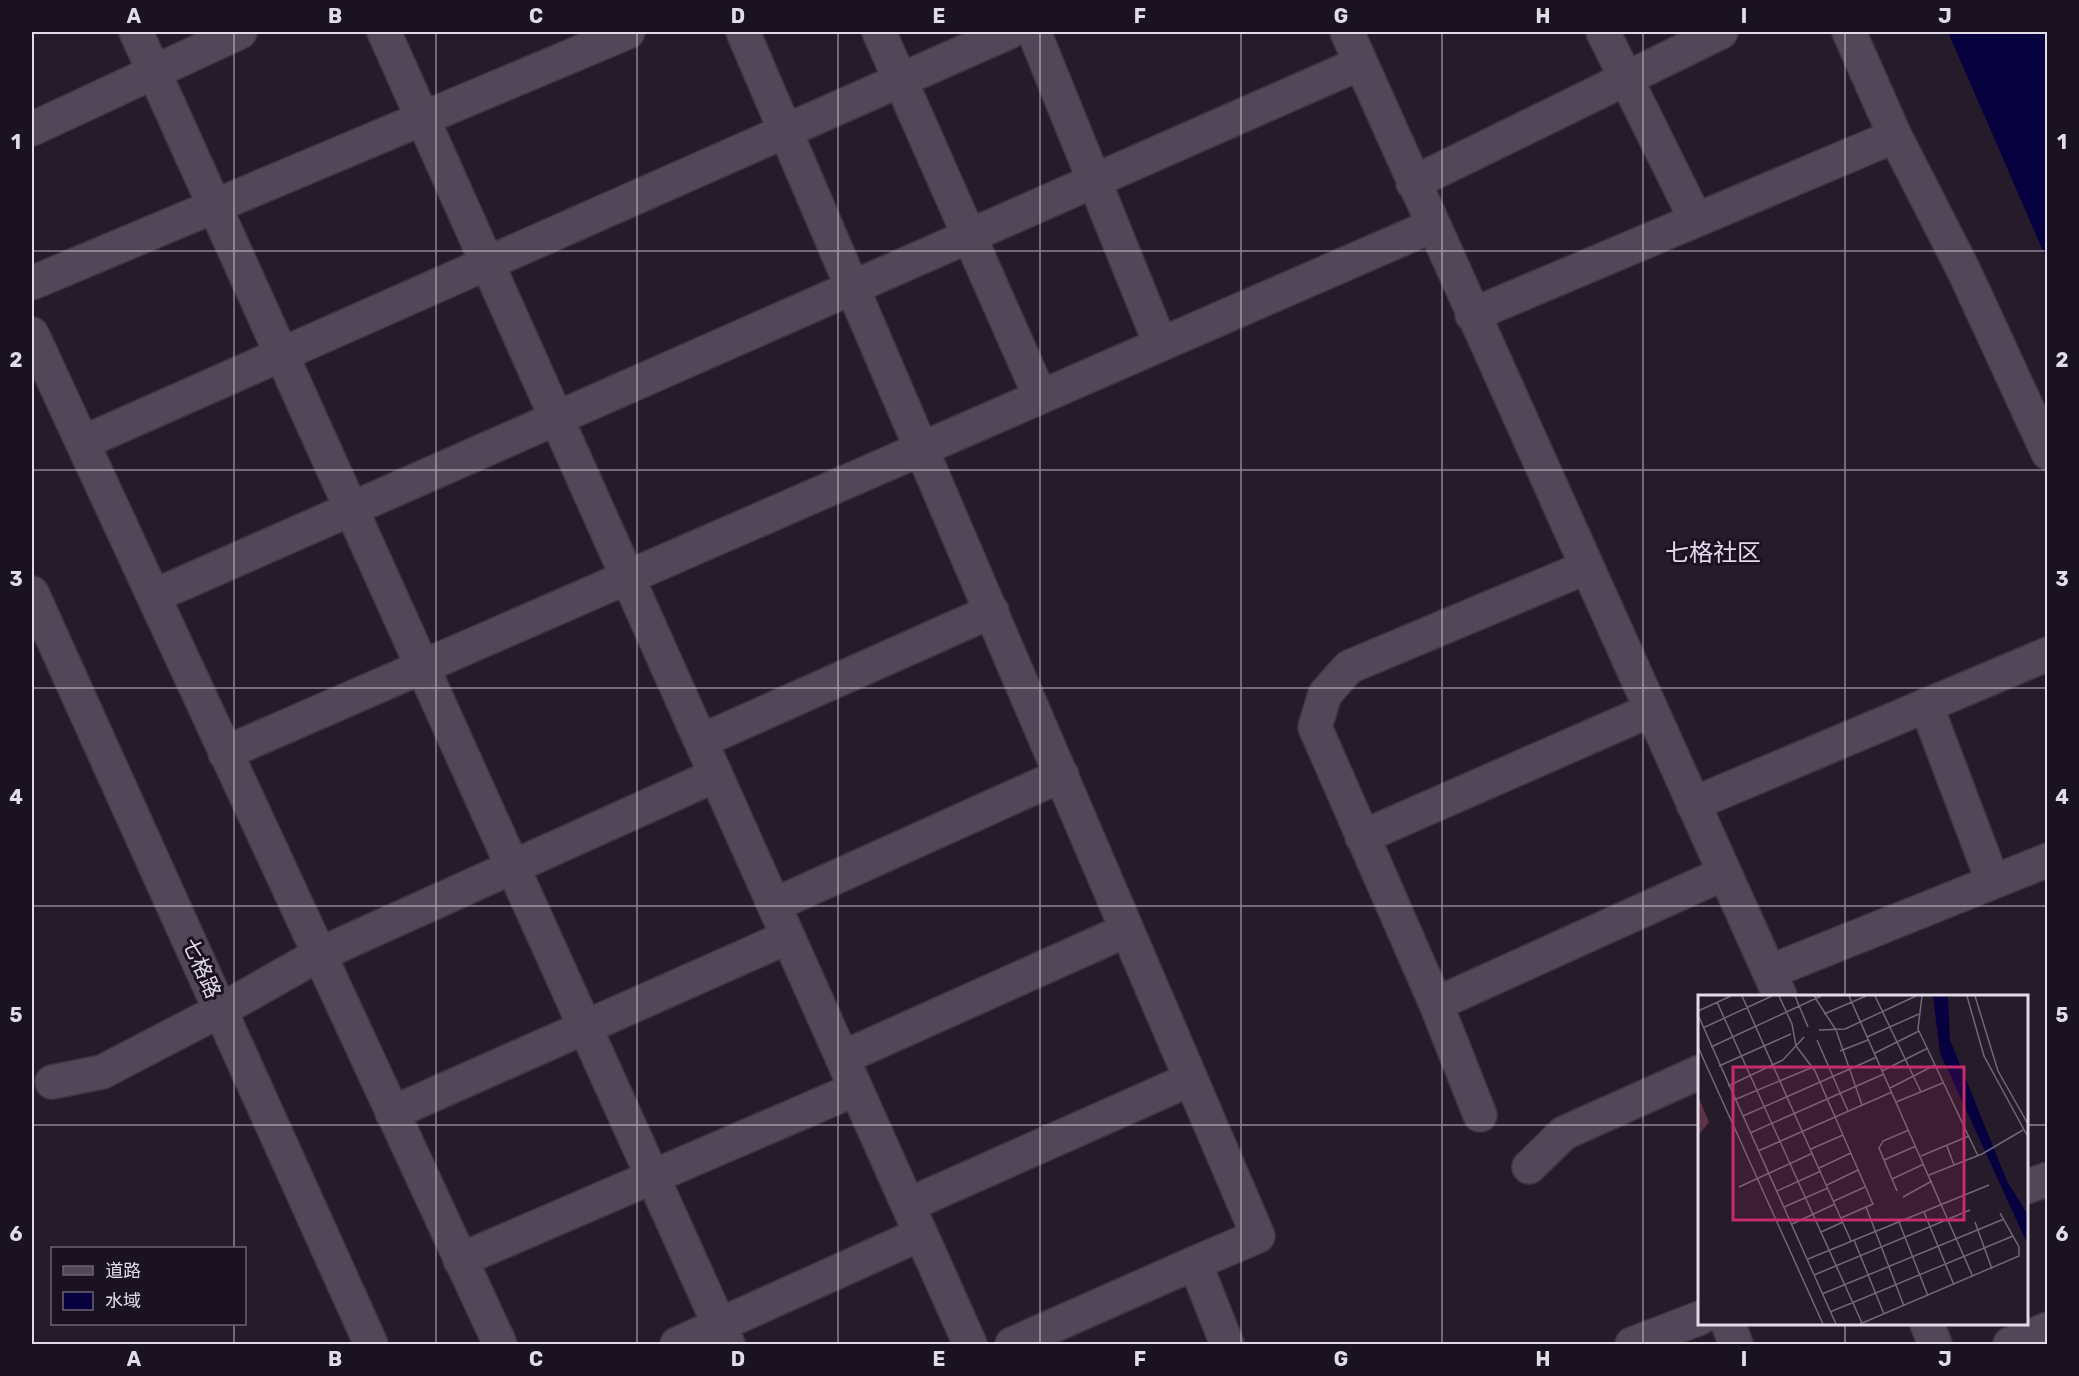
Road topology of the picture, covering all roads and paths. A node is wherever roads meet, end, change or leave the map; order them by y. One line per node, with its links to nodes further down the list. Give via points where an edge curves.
1 (136, 32): 14 (street)
2 (240, 32): 14 (street)
3 (384, 32): 17 (street)
4 (628, 32): 17 (street)
5 (743, 32): 19 (street)
6 (879, 32): 16 (street)
7 (1009, 32): 16 (street)
8 (1034, 32): 21 (street)
9 (1347, 32): 13 (street)
10 (1603, 32): 15 (street)
11 (1721, 32): 15 (street)
12 (1848, 32): 20 (street)
13 (1361, 63): 21 (street); 22 (street)
14 (154, 72): 18 (street); 23 (street)
15 (1626, 78): 22 (street); 24 (street)
16 (901, 80): 19 (street); 26 (street)
17 (423, 118): 23 (street); 27 (street)
18 (32, 129)
19 (786, 130): 27 (street); 29 (street)
20 (1895, 136): 24 (street); 38 (street, via 1964,271)
21 (1092, 179): 26 (street); 32 (street)
22 (1413, 183): 25 (street)
23 (214, 206): 28 (street); 33 (street)
24 (1696, 220): 30 (street)
25 (1432, 226): 30 (street); 32 (street)
26 (969, 235): 29 (street); 34 (street)
27 (487, 263): 33 (street); 35 (street)
28 (32, 283)
29 (853, 286): 35 (street); 37 (street)
30 (1472, 315): 40 (street)
31 (32, 334): 36 (street)
32 (1160, 343): 34 (street)
33 (281, 354): 36 (street); 39 (street)
34 (1040, 396): 37 (street)
35 (557, 418): 39 (street); 41 (street)
36 (84, 442): 43 (street)
37 (922, 448): 41 (street); 44 (street)
38 (2048, 453)
39 (351, 509): 43 (street); 46 (street)
40 (1587, 567): 48 (street); 54 (street, via 1349,668 1325,694 1316,727)
41 (627, 576): 46 (street); 49 (street)
42 (32, 593): 65 (street, 七格路)
43 (154, 596): 50 (street)
44 (992, 611): 49 (street); 52 (street)
45 (2048, 654): 47 (street)
46 (422, 667): 50 (street); 56 (street)
47 (1926, 705): 53 (street); 58 (street)
48 (1651, 710): 53 (street); 54 (street)
49 (700, 741): 51 (street)
50 (225, 753): 62 (street)
51 (716, 775): 56 (street); 59 (street)
52 (1062, 775): 59 (street); 60 (street)
53 (1693, 804): 57 (street)
54 (1362, 837): 64 (street)
55 (2048, 860): 58 (street)
56 (513, 868): 62 (street); 66 (street)
57 (1725, 873): 63 (street); 64 (street)
58 (1993, 882): 63 (street)
59 (774, 905): 61 (street)
60 (1128, 930): 67 (street); 69 (street)
61 (788, 937): 66 (street); 67 (street)
62 (318, 955): 65 (street); 72 (street)
63 (1775, 984)
64 (1436, 1004): 73 (street)
65 (221, 1010): 70 (street, via 102,1072); 86 (street, 七格路)
66 (585, 1027): 72 (street); 75 (street)
67 (842, 1058): 71 (street)
68 (1698, 1073): 74 (street, via 1564,1133)
69 (1191, 1079): 78 (street); 80 (street, via 1258,1236)
70 (52, 1082)
71 (856, 1089): 75 (street); 78 (street)
72 (392, 1113): 79 (street)
73 (1480, 1115)
74 (1529, 1167)
75 (652, 1177): 79 (street); 85 (street)
76 (2048, 1179): 77 (street)
77 (2028, 1186)
78 (914, 1220): 85 (street); 89 (street)
79 (460, 1260): 87 (street)
80 (1195, 1263): 90 (street); 91 (street)
81 (1698, 1319): 92 (street)
82 (1729, 1325): 93 (street)
83 (1927, 1325): 94 (street)
84 (2048, 1329): 95 (street)
85 (724, 1335): 88 (street)
86 (371, 1344)
87 (500, 1344)
88 (677, 1344)
89 (970, 1344)
90 (1012, 1344)
91 (1227, 1344)
92 (1632, 1344)
93 (1736, 1344)
94 (1935, 1344)
95 (2010, 1344)

